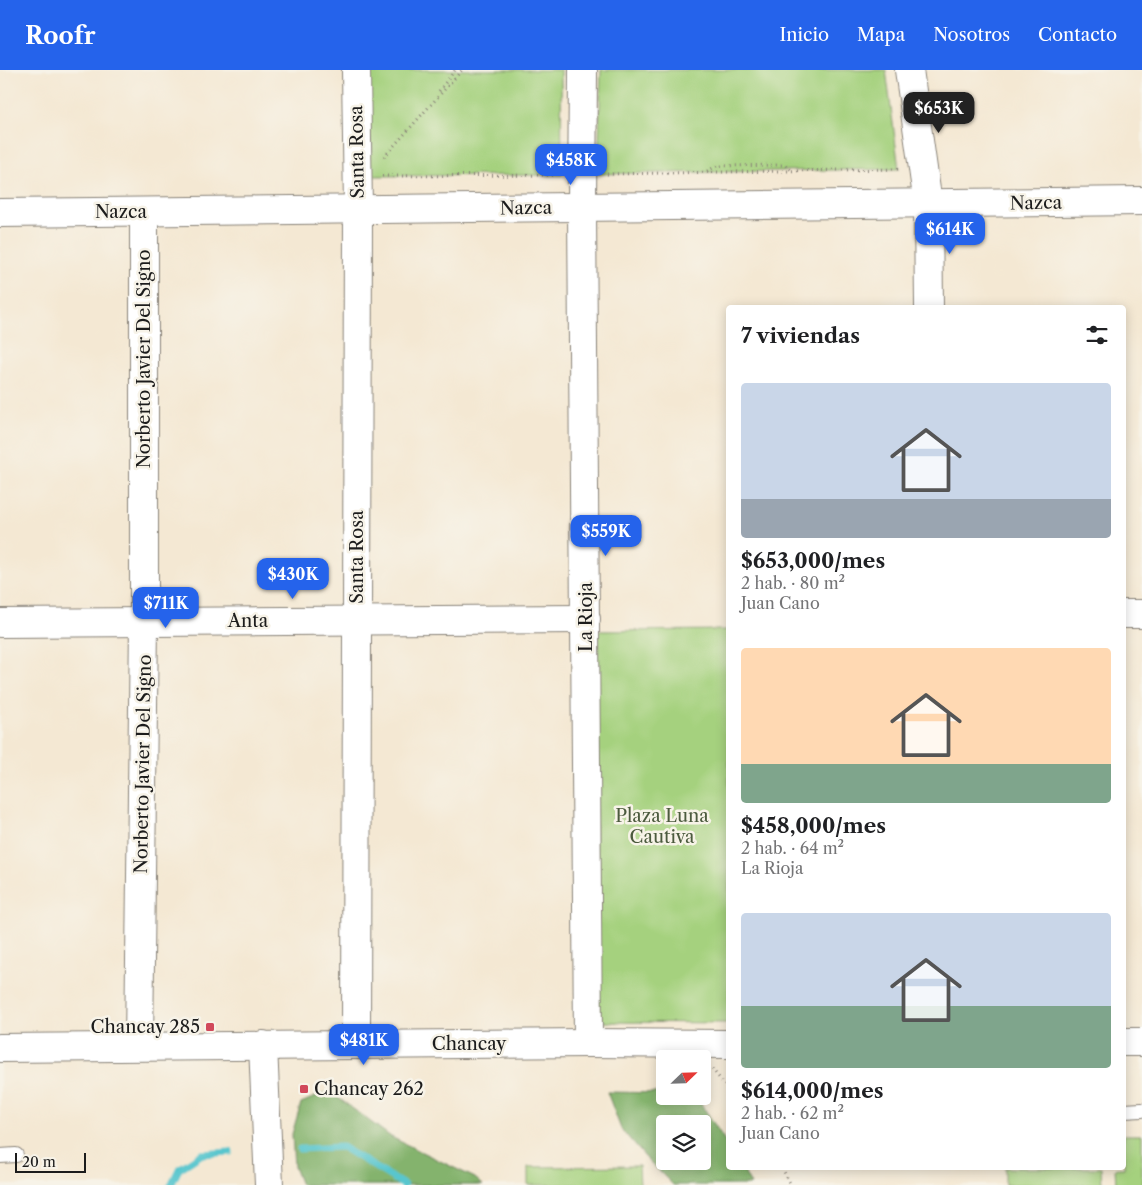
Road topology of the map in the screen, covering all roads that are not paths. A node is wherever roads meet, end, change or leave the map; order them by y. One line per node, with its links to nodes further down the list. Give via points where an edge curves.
1 (356, 70): 7 (street, Santa Rosa)
2 (583, 70): 6 (street, La Rioja)
3 (909, 70): 5 (street)
4 (1142, 202): 5 (street, Nazca)
5 (928, 204): 6 (street, Nazca); 10 (street)
6 (582, 207): 7 (street, Nazca); 13 (street, La Rioja)
7 (358, 209): 8 (street, Nazca); 14 (street, Santa Rosa)
8 (144, 212): 9 (street, Nazca); 15 (street, Norberto Javier Del Signo)
9 (0, 213)
10 (929, 305)
11 (1126, 614): 12 (street)
12 (1142, 614)
13 (586, 619): 14 (street, Anta); 19 (street, La Rioja)
14 (357, 620): 15 (street, Anta); 22 (street, Santa Rosa)
15 (144, 622): 16 (street, Anta); 23 (street, Norberto Javier Del Signo)
16 (0, 623)
17 (1126, 1042): 18 (street)
18 (1142, 1042)
19 (588, 1043): 20 (street, Chancay); 22 (street, Chancay)
20 (726, 1044)
21 (263, 1045): 22 (street, Chancay); 23 (street, Chancay); 29 (street)
22 (356, 1045)
23 (139, 1046): 24 (street, Chancay)
24 (0, 1048)
25 (1142, 1110): 26 (lane)
26 (1126, 1111)
27 (16, 1155): 28 (lane)
28 (0, 1156)
29 (270, 1185)

